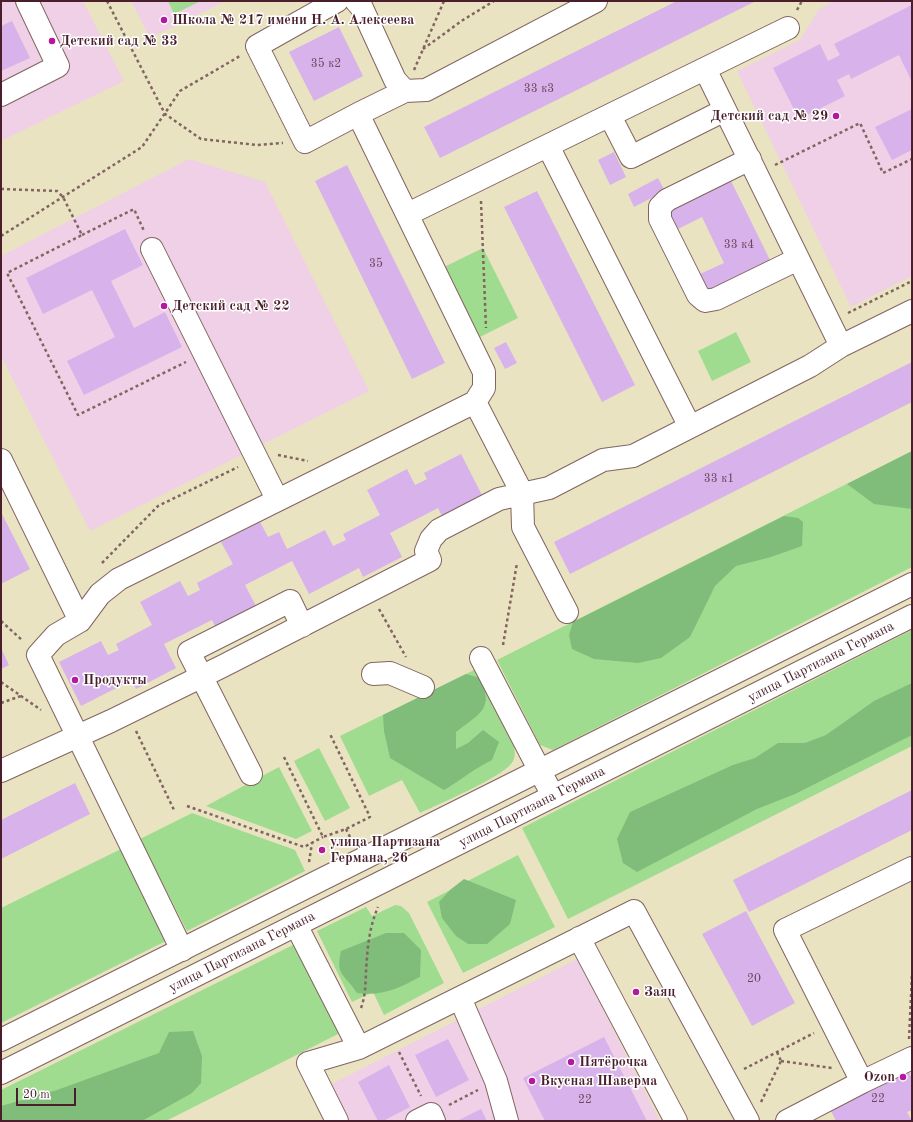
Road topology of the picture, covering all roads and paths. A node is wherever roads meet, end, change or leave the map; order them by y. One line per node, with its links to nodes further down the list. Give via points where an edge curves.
1 (27, 1): 12 (main road, via 58,66)
2 (107, 1): 14 (path)
3 (337, 1): 8 (main road)
4 (356, 1): 11 (main road, via 362,8 394,80)
5 (494, 1): 9 (path)
6 (596, 1): 11 (main road, via 426,90)
7 (788, 28): 10 (main road)
8 (257, 46): 14 (path, via 180,91); 17 (main road)
9 (423, 50)
10 (705, 69): 13 (main road); 16 (main road)
11 (405, 91): 15 (main road)
12 (1, 95)
13 (725, 110): 16 (main road, via 631,157); 19 (main road)
14 (164, 114): 17 (path, via 201,139 257,145); 23 (path, via 142,147)
15 (358, 114): 17 (main road); 25 (main road)
16 (610, 116): 18 (main road)
17 (305, 142)
18 (548, 146): 25 (main road); 35 (main road)
19 (750, 159): 29 (main road); 29 (main road, via 667,200 660,207 660,219 698,294 705,301 716,299)
20 (912, 159): 21 (path, via 883,173 860,123)
21 (781, 162)
22 (1, 189): 23 (path, via 57,191)
23 (63, 197): 26 (path); 27 (path)
24 (481, 197): 31 (path)
25 (408, 214): 34 (main road, via 484,372 484,388)
26 (82, 235): 28 (path, via 134,209); 33 (path, via 7,273 78,415)
27 (1, 236)
28 (152, 249): 33 (main road)
29 (798, 258): 32 (main road)
30 (912, 311): 32 (main road)
31 (487, 334)
32 (841, 346): 35 (main road, via 810,366)
33 (204, 352): 36 (main road)
34 (475, 402): 39 (main road); 40 (main road)
35 (690, 427): 39 (main road, via 634,456 603,460 549,488)
36 (256, 458): 38 (path, via 266,454); 40 (main road); 42 (path, via 158,506)
37 (1, 460): 48 (main road)
38 (314, 460)
39 (522, 493): 44 (main road, via 499,499 439,530 431,539 426,551 430,560); 45 (main road, via 523,527)
40 (277, 499): 48 (main road, via 119,579 100,594)
41 (518, 559): 50 (path)
42 (100, 566)
43 (912, 584): 64 (main road, улица Партизана Германа)
44 (369, 591): 49 (main road); 53 (path)
45 (567, 612)
46 (912, 616): 66 (main road, улица Партизана Германа)
47 (1, 621): 51 (path)
48 (80, 621): 51 (main road, via 56,635)
49 (302, 626): 55 (main road); 55 (main road, via 290,601 189,652)
50 (503, 645)
51 (38, 655): 61 (main road)
52 (481, 658): 64 (main road)
53 (408, 660)
54 (373, 674): 56 (main road, via 390,673)
55 (201, 676): 59 (main road); 65 (main road)
56 (423, 687)
57 (21, 696): 58 (path)
58 (1, 703)
59 (127, 713): 61 (main road); 68 (path)
60 (330, 734): 69 (path, via 370,817)
61 (77, 736): 63 (main road); 78 (main road)
62 (284, 757): 70 (path)
63 (1, 771)
64 (539, 771): 66 (main road); 78 (main road, улица Партизана Германа)
65 (251, 774)
66 (553, 796): 76 (main road, улица Партизана Германа)
67 (187, 806): 71 (path, via 304,846)
68 (175, 812)
69 (346, 829): 70 (path); 72 (path)
70 (323, 838): 71 (path)
71 (312, 843): 73 (path, via 311,861)
72 (355, 848)
73 (307, 864)
74 (912, 868): 82 (main road, via 786,930)
75 (375, 916): 81 (path, via 367,958 364,1000)
76 (296, 925): 85 (main road); 89 (main road, улица Партизана Германа)
77 (579, 938): 80 (main road); 91 (main road, via 634,911); 97 (main road)
78 (182, 950): 84 (main road, улица Партизана Германа)
79 (912, 974): 87 (path, via 908,1046)
80 (460, 998): 83 (main road); 92 (main road)
81 (359, 1014)
82 (832, 1024): 86 (path); 90 (main road)
83 (390, 1033): 85 (main road); 94 (path)
84 (1, 1040)
85 (359, 1048): 95 (main road, via 308,1063)
86 (777, 1052): 88 (path); 91 (path)
87 (912, 1057): 90 (main road)
88 (781, 1061): 90 (path); 93 (path)
89 (1, 1073)
90 (859, 1077): 98 (main road)
91 (725, 1078): 93 (main road)
92 (496, 1081): 94 (path); 96 (main road)
93 (753, 1114)
94 (427, 1119)
95 (337, 1121)
96 (507, 1121)
97 (676, 1121)
98 (787, 1121)

